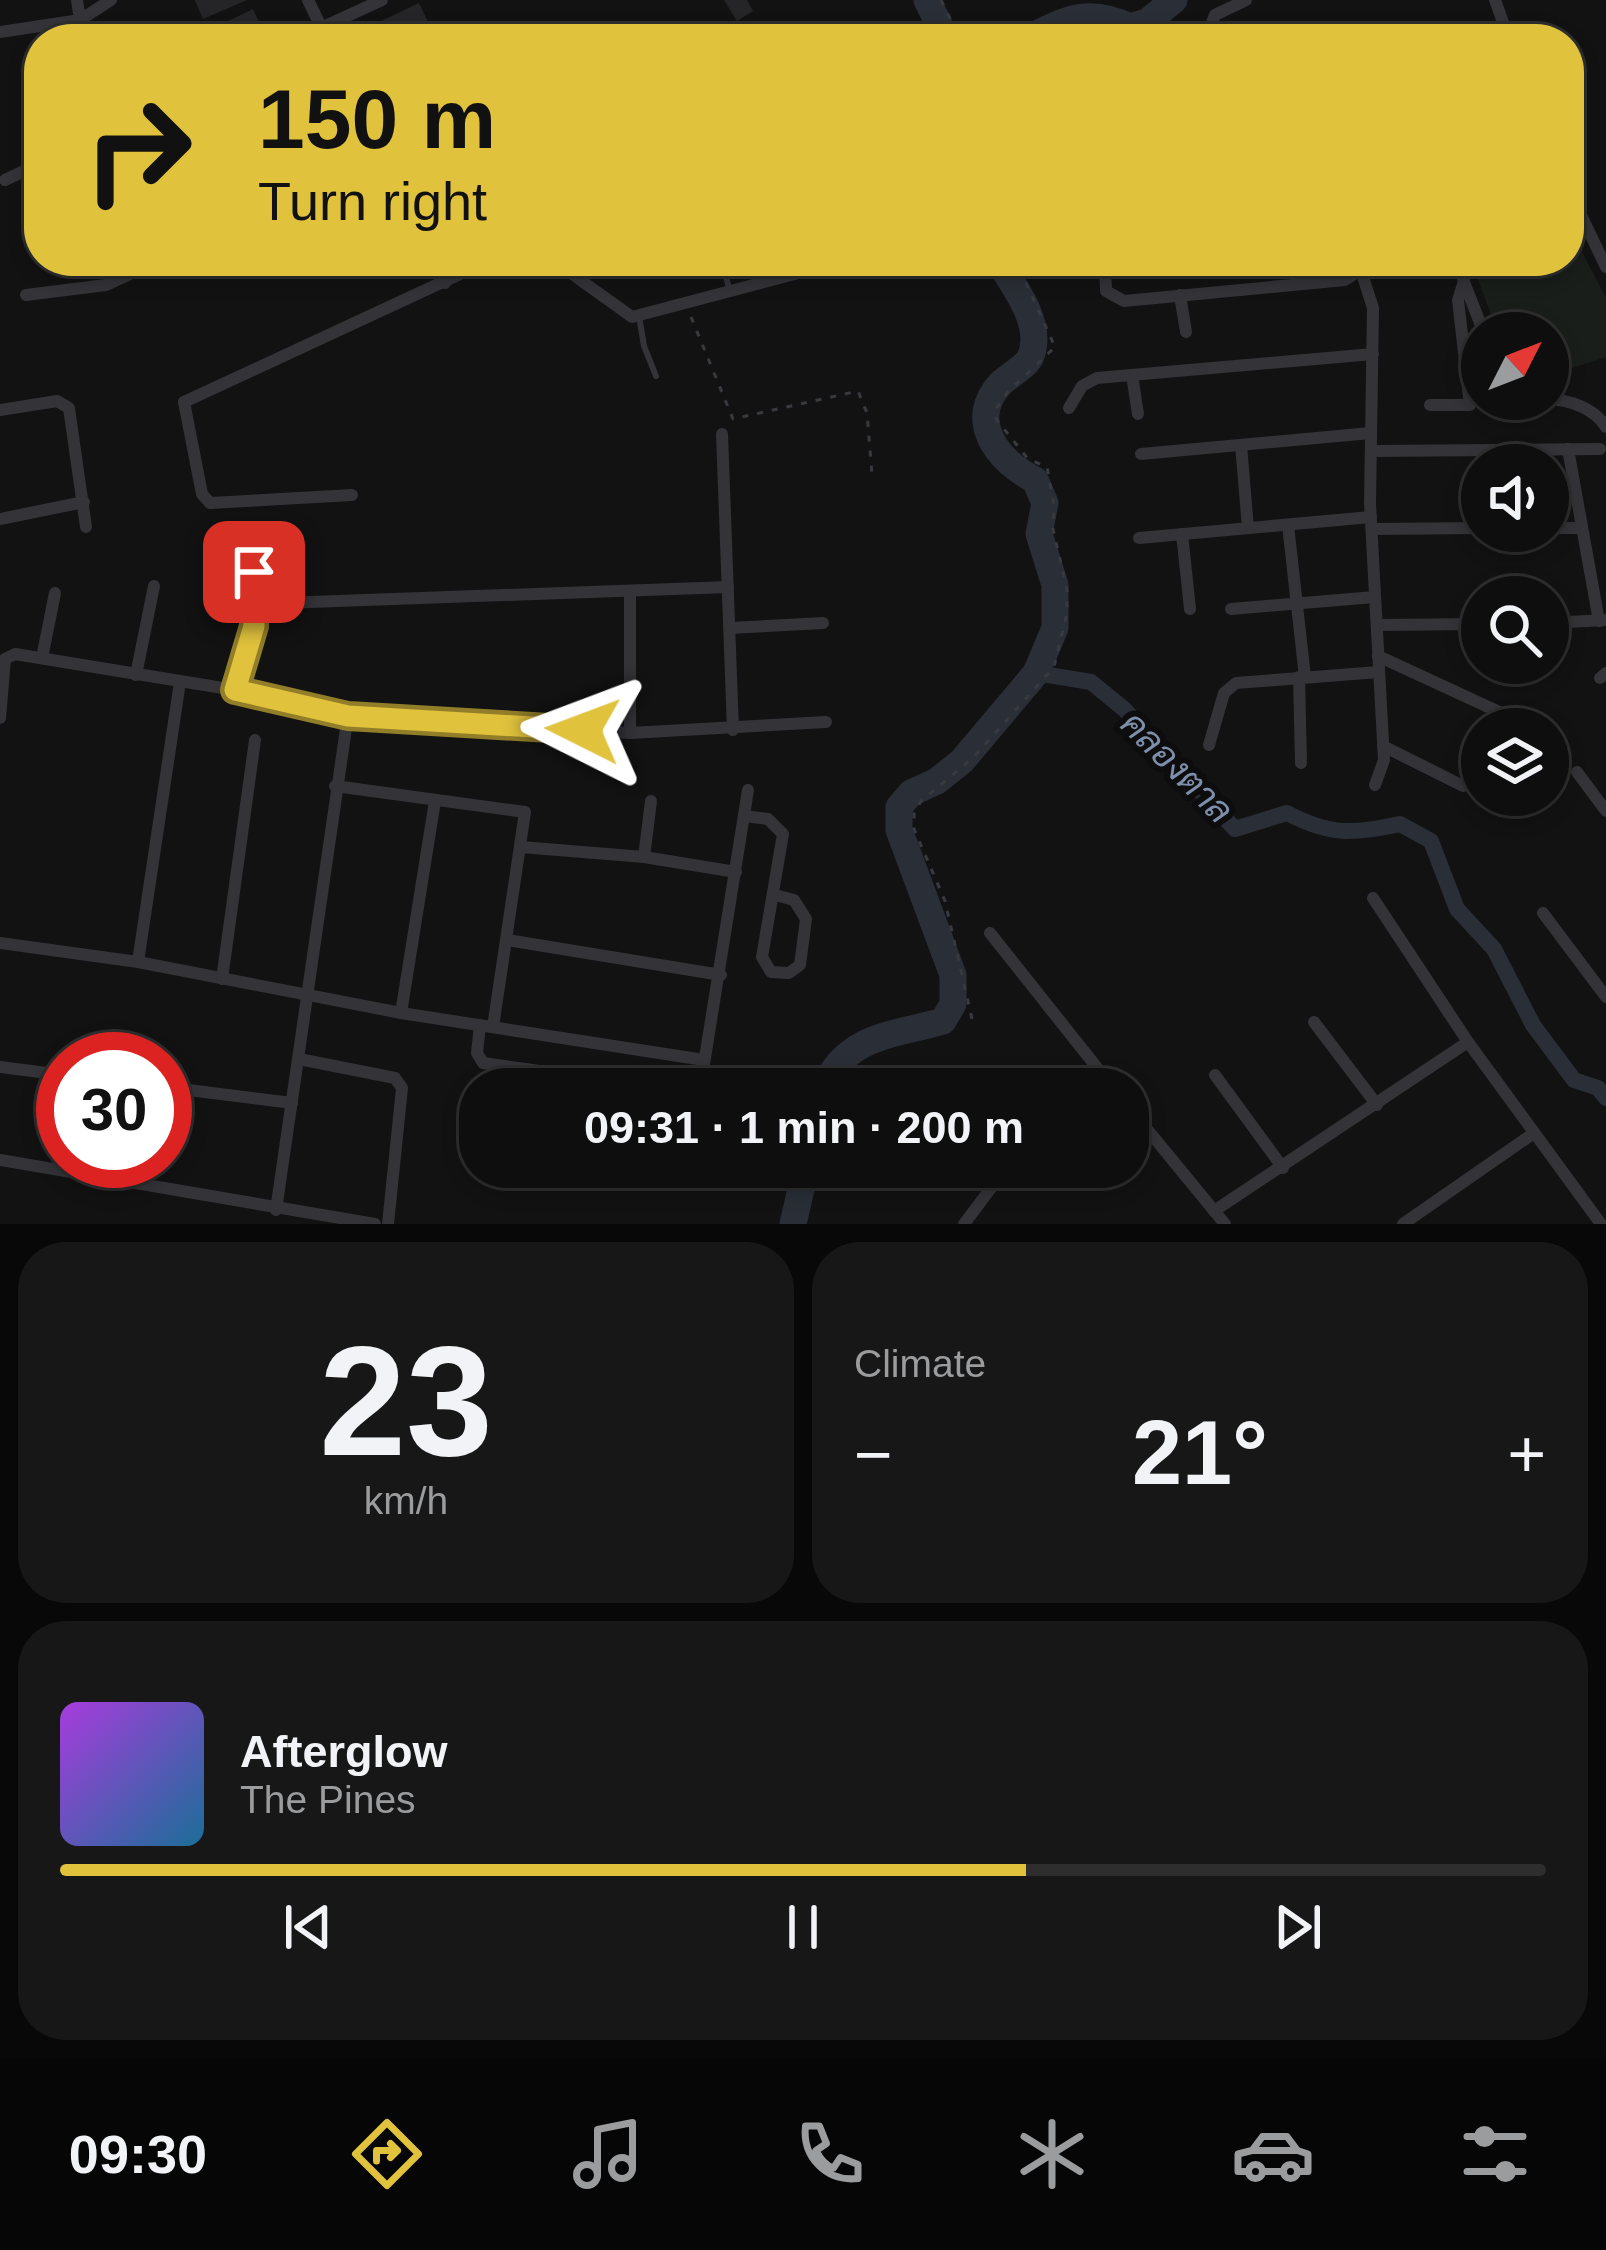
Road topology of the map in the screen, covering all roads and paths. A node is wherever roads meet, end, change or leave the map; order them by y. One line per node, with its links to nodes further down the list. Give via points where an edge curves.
1 (77, 0): 5 (street)
2 (111, 0): 5 (street)
3 (382, 0): 7 (street)
4 (1246, 0): 8 (street)
5 (80, 20): 6 (street)
6 (53, 24)
7 (340, 24)
8 (1211, 24)
9 (24, 172): 10 (street)
10 (5, 181)
11 (1584, 221): 12 (street)
12 (1606, 267)
13 (126, 276): 27 (street)
14 (442, 276): 25 (street)
15 (459, 276): 25 (street)
16 (574, 276): 31 (street, via 627,316)
17 (726, 276): 26 (lane)
18 (791, 276): 26 (street)
19 (1023, 276): 122 (path, via 1054,347 1006,393 996,419 1028,459 1047,467 1067,614 1054,667 914,813)
20 (1105, 276): 28 (street, via 1106,291 1118,300)
21 (1350, 276): 28 (street)
22 (1363, 276): 33 (street, via 1373,308)
23 (1462, 276): 24 (street)
24 (1464, 281): 30 (street); 37 (street, via 1458,300 1470,405)
25 (445, 283): 52 (street, via 184,402 202,494 211,502)
26 (730, 293): 29 (street)
27 (26, 295)
28 (1180, 295): 32 (street)
29 (685, 305): 31 (street); 51 (path, via 733,419 858,392)
30 (1476, 312)
31 (639, 316): 35 (lane)
32 (1186, 332)
33 (1372, 354): 34 (street); 43 (street)
34 (1132, 375): 38 (street, via 1089,380); 40 (street)
35 (656, 376)
36 (1569, 402): 41 (street)
37 (1430, 405)
38 (1069, 408)
39 (0, 410): 53 (street, via 65,403)
40 (1138, 414)
41 (1606, 427)
42 (722, 434): 66 (street)
43 (1371, 434): 44 (street); 48 (street)
44 (1241, 445): 49 (street); 59 (street)
45 (1569, 449): 46 (street)
46 (1600, 449)
47 (1461, 450): 48 (street)
48 (1371, 451): 55 (street)
49 (1142, 454)
50 (1569, 455): 61 (street)
51 (872, 476)
52 (352, 495)
53 (84, 502): 54 (street); 57 (street)
54 (0, 520)
55 (1371, 523): 56 (street); 58 (street); 69 (street)
56 (1288, 525): 59 (street); 70 (street)
57 (86, 527)
58 (1461, 527)
59 (1248, 528): 62 (street)
60 (1569, 528): 61 (street)
61 (1582, 528): 74 (street)
62 (1182, 534): 63 (street); 73 (street)
63 (1139, 538)
64 (254, 572): 71 (street)
65 (154, 586): 83 (street)
66 (728, 587): 67 (street); 79 (street)
67 (629, 591): 71 (street); 92 (street)
68 (55, 593): 81 (street)
69 (1375, 596): 70 (street); 78 (street)
70 (1297, 603): 72 (street); 84 (street)
71 (255, 604): 86 (street)
72 (1231, 609)
73 (1190, 610)
74 (1602, 621): 76 (street)
75 (823, 622): 79 (street)
76 (1569, 622)
77 (1461, 623): 78 (street)
78 (1376, 625): 80 (street)
79 (730, 628): 91 (street)
80 (1378, 656): 82 (street); 87 (street)
81 (42, 658): 83 (street); 89 (street, via 5,658)
82 (1379, 672): 84 (street); 95 (street)
83 (136, 676): 85 (street)
84 (1302, 677): 94 (street, via 1227,688); 96 (street)
85 (180, 682): 86 (street); 116 (street)
86 (235, 690): 88 (street)
87 (1492, 708)
88 (348, 716): 92 (street); 100 (street)
89 (0, 718)
90 (826, 722): 91 (street)
91 (733, 730): 92 (street)
92 (630, 733)
93 (255, 740): 118 (street)
94 (1209, 745)
95 (1383, 746): 98 (street); 99 (street)
96 (1301, 763)
97 (1577, 772): 102 (street)
98 (1375, 785)
99 (1461, 785)
100 (335, 786): 103 (street); 119 (street)
101 (748, 790): 106 (street)
102 (1601, 795): 105 (street)
103 (435, 800): 107 (street, via 525,812); 121 (street)
104 (651, 801): 108 (street)
105 (1606, 811)
106 (745, 816): 109 (street); 110 (street, via 768,819 782,834)
107 (521, 847): 108 (street); 114 (street)
108 (644, 857): 109 (street)
109 (736, 872): 117 (street)
110 (775, 895): 110 (street, via 794,900 806,919 800,965 789,973 763,963)
111 (1372, 898): 125 (street)
112 (1543, 913): 120 (street)
113 (990, 933): 131 (street)
114 (506, 940): 117 (street); 124 (street)
115 (0, 943): 116 (street)
116 (138, 962): 118 (street)
117 (721, 975): 127 (street)
118 (222, 979): 119 (street)
119 (308, 996): 121 (street); 126 (street)
120 (1606, 997)
121 (401, 1013): 124 (street)
122 (972, 1019)
123 (1314, 1022): 136 (street)
124 (486, 1026): 127 (street); 129 (street, via 477,1053)
125 (1468, 1042): 136 (street); 138 (street)
126 (299, 1059): 135 (street); 145 (street, via 395,1078 402,1088)
127 (704, 1060): 130 (street)
128 (0, 1067): 132 (street)
129 (503, 1068)
130 (703, 1068)
131 (1097, 1068)
132 (36, 1072)
133 (1215, 1075): 140 (street)
134 (192, 1091): 135 (street)
135 (292, 1103): 142 (street)
136 (1377, 1105): 140 (street)
137 (1149, 1132): 143 (street)
138 (1534, 1133): 148 (street); 149 (street)
139 (0, 1160): 142 (street)
140 (1283, 1168): 143 (street)
141 (991, 1188): 146 (street)
142 (276, 1210): 144 (street)
143 (1214, 1211): 147 (street)
144 (375, 1224)
145 (388, 1224)
146 (964, 1224)
147 (1225, 1224)
148 (1403, 1224)
149 (1604, 1224)

